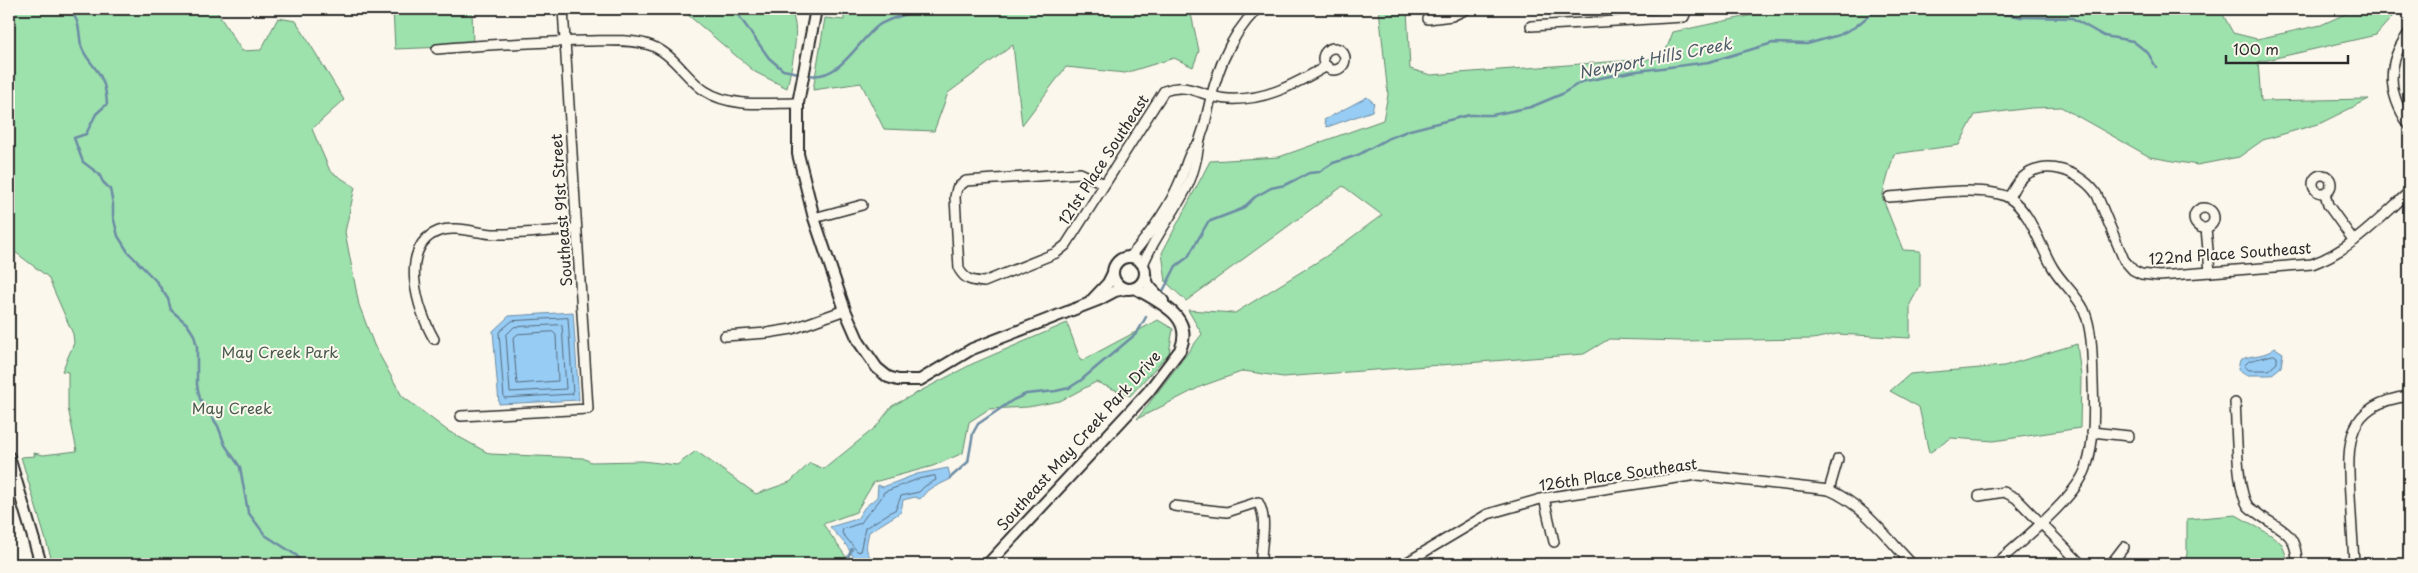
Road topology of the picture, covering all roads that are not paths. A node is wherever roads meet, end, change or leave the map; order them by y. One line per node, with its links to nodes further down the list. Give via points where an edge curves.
1 (563, 9): 9 (street, Southeast 91st Street)
2 (816, 9): 13 (street)
3 (1257, 9): 12 (street, via 1229,46)
4 (1467, 9): 6 (street, via 1452,16)
5 (1686, 9): 7 (street, via 1684,17)
6 (1428, 19)
7 (1530, 26)
8 (2409, 33): 14 (street, via 2398,47 2392,70 2394,96)
9 (565, 41): 10 (street); 13 (street, via 622,40 646,44 666,53 704,90 715,96 746,102); 24 (street, Southeast 91st Street)
10 (437, 49)
11 (1327, 66): 12 (street, 121st Place Southeast, via 1266,96 1238,99)
12 (1210, 96): 15 (street); 16 (street, 121st Place Southeast, via 1176,86 1164,91)
13 (798, 103): 22 (street, via 798,154)
14 (2409, 126)
15 (1199, 143): 26 (street, via 1192,148 1180,182 1163,211); 27 (street, via 1199,154 1188,184)
16 (1105, 184): 16 (street, 121st Place Southeast, via 1066,245 1056,253 984,282 964,277 960,269 954,197 957,188 966,181 1080,173)
17 (2409, 192): 25 (street, 122nd Place Southeast)
18 (2324, 193): 25 (street, via 2328,206)
19 (1889, 197): 20 (street, via 1978,191)
20 (2009, 197): 28 (street, 122nd Place Southeast, via 2022,178 2036,170 2067,171 2091,186 2124,260 2134,270 2159,276); 40 (street, via 2022,212 2060,281 2084,310 2092,350)
21 (862, 205): 22 (street)
22 (814, 218): 34 (street)
23 (2206, 228): 28 (street)
24 (576, 229): 36 (street, via 495,234 448,230 428,237 417,253 414,266 425,323); 39 (street, Southeast 91st Street, via 588,409)
25 (2354, 241): 28 (street, 122nd Place Southeast, via 2334,255 2312,264)
26 (1130, 257): 27 (street); 29 (street, via 1120,259)
27 (1143, 265): 30 (street)
28 (2210, 272)
29 (1112, 273): 31 (street, via 1116,283); 32 (street)
30 (1145, 276): 31 (street, via 1140,285); 33 (street, Southeast May Creek Park Drive, via 1149,286)
31 (1130, 289): 32 (street, via 1115,290); 33 (street, Southeast May Creek Park Drive)
32 (1088, 303): 34 (street, via 986,343 928,376 909,381 888,376 877,368 859,342)
33 (1170, 309): 52 (street, Southeast May Creek Park Drive, via 1184,328 1177,356 1148,392)
34 (845, 310): 35 (street, via 792,328)
35 (725, 336)
36 (434, 339)
37 (2409, 396): 60 (street, via 2378,404 2355,427 2348,450)
38 (2235, 403): 59 (street, via 2242,488 2248,507 2281,527 2292,540)
39 (461, 416)
40 (2092, 432): 41 (street); 48 (street, via 2088,461 2081,479)
41 (2129, 436)
42 (9, 458): 51 (street)
43 (1838, 458): 44 (street)
44 (1829, 490): 46 (street, 126th Place Southeast, via 1697,475); 55 (street, 126th Place Southeast, via 1859,508)
45 (1979, 496): 48 (street, via 2009,493)
46 (1544, 498): 49 (street); 54 (street, 126th Place Southeast, via 1488,514)
47 (1174, 506): 53 (street, via 1228,512 1258,502 1264,523)
48 (2040, 522): 56 (street); 57 (street)
49 (1554, 542)
50 (2124, 547): 58 (street)
51 (41, 564)
52 (988, 564)
53 (1261, 564)
54 (1404, 564)
55 (1912, 564)
56 (1996, 564)
57 (2081, 564)
58 (2110, 564)
59 (2297, 564)
60 (2354, 564)

